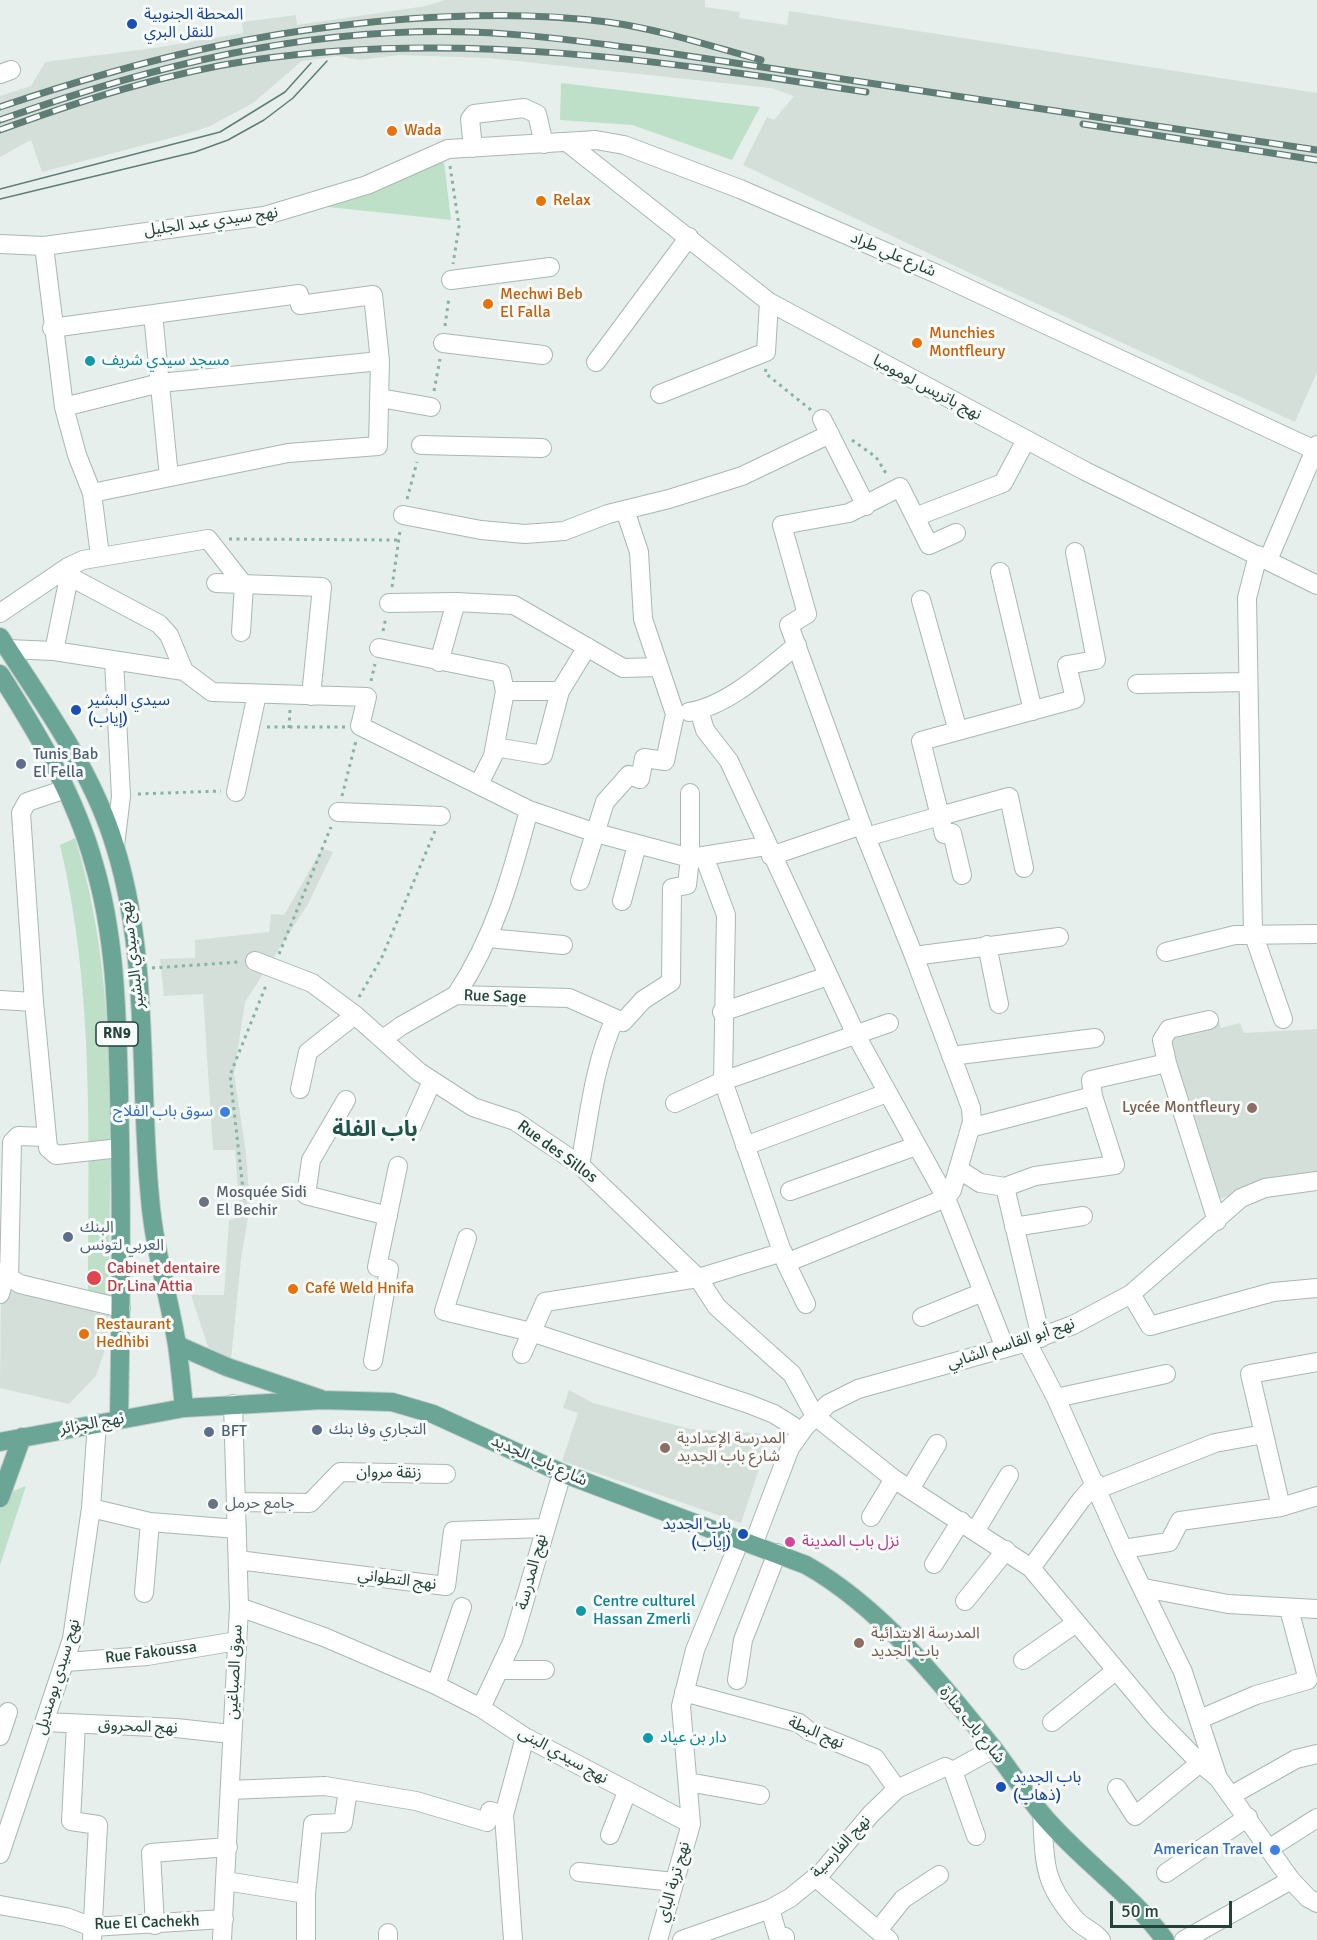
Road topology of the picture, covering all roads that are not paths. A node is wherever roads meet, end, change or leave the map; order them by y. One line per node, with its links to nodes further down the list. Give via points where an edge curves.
1 (568, 143): 2 (street, شارع علي طراد); 5 (street, نهج باتريس لومومبا); 25 (street, شارع علي طراد, via 597,140 624,145 740,189 937,274)
2 (544, 144): 3 (street, شارع علي طراد); 3 (street, via 537,114 524,108 474,114 470,119)
3 (473, 148): 4 (street, شارع علي طراد)
4 (448, 149): 7 (street, نهج سيدي عبد الجليل, via 367,185 281,212)
5 (689, 237): 10 (street, نهج باتريس لومومبا); 16 (street)
6 (0, 244): 7 (street, نهج سيدي عبد الجليل)
7 (44, 246): 12 (street)
8 (550, 267): 9 (street)
9 (451, 280)
10 (769, 302): 18 (street, via 766,352); 22 (street, نهج باتريس لومومبا)
11 (153, 314): 12 (street); 15 (street, via 299,294 300,305 373,296); 17 (street)
12 (52, 328): 20 (street)
13 (443, 343): 14 (street)
14 (543, 355)
15 (380, 361): 17 (street); 19 (street)
16 (596, 362)
17 (160, 383): 20 (street); 26 (street)
18 (660, 394)
19 (380, 398): 21 (street); 26 (street, via 378,446 288,453)
20 (64, 407): 27 (street)
21 (431, 407)
22 (1026, 440): 31 (street, via 1003,483); 35 (street, نهج باتريس لومومبا)
23 (421, 445): 24 (street)
24 (542, 448)
25 (1316, 449): 35 (street)
26 (169, 477): 27 (street)
27 (92, 493): 34 (street)
28 (866, 506): 29 (street, via 826,427 742,476); 31 (street, via 900,487); 47 (street, via 849,513 782,525 807,614 789,625)
29 (625, 510): 30 (street, via 564,531 525,534); 53 (street, via 639,552 643,619)
30 (403, 515)
31 (915, 517): 32 (street, via 929,545)
32 (956, 533)
33 (1075, 552): 63 (street, via 1096,660 1067,665 1075,699)
34 (100, 556): 37 (street, via 73,564); 39 (street, via 208,539)
35 (1263, 558): 40 (street, نهج باتريس لومومبا); 56 (street, via 1248,598)
36 (1000, 572): 63 (street)
37 (65, 574): 44 (street); 50 (street); 54 (street, via 159,624 169,635)
38 (216, 583): 39 (street)
39 (244, 585): 45 (street); 61 (street, via 322,587)
40 (1317, 585)
41 (921, 600): 65 (street)
42 (456, 602): 43 (street); 48 (street, via 514,605); 52 (street)
43 (389, 603)
44 (0, 613)
45 (241, 632)
46 (4, 643): 50 (street); 78 (main road, نهج سيدي البشير / RN9, via 71,751)
47 (797, 645): 62 (street, via 744,687); 75 (street)
48 (587, 647): 53 (street, via 623,668); 59 (street)
49 (379, 648): 52 (street)
50 (54, 651): 51 (street)
51 (114, 660): 54 (street); 78 (street, via 121,796)
52 (439, 662): 58 (street, via 501,673)
53 (659, 667): 64 (street)
54 (184, 671): 60 (street, via 212,693)
55 (1, 678): 68 (main road, نهج سيدي البشير / RN9)
56 (1248, 682): 57 (street); 85 (street)
57 (1137, 684)
58 (505, 691): 59 (street); 66 (street)
59 (560, 691): 66 (street, via 543,755)
60 (257, 694): 61 (street); 69 (street)
61 (311, 696): 67 (street, via 367,697 360,726)
62 (699, 710): 64 (street); 79 (street, via 705,730 729,761)
63 (1033, 711): 65 (street)
64 (675, 714): 76 (street, via 665,761 644,758 640,778 629,774 605,802)
65 (958, 731): 74 (street, via 921,741)
66 (495, 747): 67 (street)
67 (479, 784): 71 (street)
68 (66, 789): 95 (main road, نهج سيدي البشير / RN9, via 95,865 107,918); 99 (street, via 27,802 22,810)
69 (236, 792)
70 (690, 793): 80 (street)
71 (529, 810): 76 (street); 88 (street, via 501,910)
72 (338, 812): 73 (street)
73 (441, 816)
74 (940, 816): 75 (street); 81 (street, via 1009,796); 82 (street, via 944,834 952,833)
75 (864, 831): 79 (street); 92 (street)
76 (596, 833): 77 (street); 83 (street)
77 (637, 845): 80 (street); 84 (street)
78 (115, 846): 94 (main road, نهج سيدي البشير / RN9)
79 (769, 851): 80 (street); 96 (street)
80 (697, 857): 101 (street, via 726,915); 103 (street, via 687,885 672,888 671,982 643,1000 623,1022)
81 (1024, 868)
82 (962, 875)
83 (580, 881)
84 (622, 901)
85 (1253, 933): 86 (street); 91 (street, via 1218,937); 104 (street)
86 (1317, 934)
87 (1059, 937): 90 (street)
88 (488, 938): 89 (street); 97 (street, via 477,964)
89 (563, 945)
90 (987, 945): 92 (street); 100 (street)
91 (1166, 952)
92 (914, 956): 110 (street)
93 (255, 961): 102 (street, Rue des Sillos, via 312,983)
94 (137, 969): 95 (main road); 148 (main road, نهج سيدي البشير / RN9, via 153,1229)
95 (113, 972): 124 (main road, نهج سيدي البشير / RN9)
96 (828, 976): 101 (street); 107 (street)
97 (456, 995): 103 (street, Rue Sage, via 569,998); 109 (street, Rue Sage)
98 (0, 1000): 99 (street)
99 (34, 1002): 121 (street)
100 (999, 1004)
101 (722, 1012): 113 (street)
102 (352, 1013): 109 (street, Rue des Sillos); 114 (street, via 308,1052)
103 (615, 1019): 125 (street, via 604,1042)
104 (1283, 1019)
105 (1209, 1020): 111 (street, via 1164,1032)
106 (889, 1023): 107 (street)
107 (857, 1037): 113 (street); 115 (street)
108 (1095, 1038): 110 (street)
109 (383, 1039): 112 (street, Rue des Sillos)
110 (951, 1056): 120 (street, via 971,1108)
111 (1167, 1063): 116 (street, via 1091,1080); 134 (street)
112 (432, 1080): 119 (street); 125 (street, Rue des Sillos, via 473,1107 515,1121)
113 (723, 1081): 118 (street); 122 (street)
114 (300, 1089)
115 (887, 1093): 122 (street); 123 (street)
116 (1093, 1096): 120 (street); 129 (street, via 1115,1165 1035,1176)
117 (346, 1100): 132 (street, via 311,1160 306,1195)
118 (675, 1103)
119 (412, 1126)
120 (970, 1128): 127 (street)
121 (47, 1137): 124 (street, via 49,1151 54,1155); 139 (street, via 18,1136 12,1142)
122 (746, 1146): 137 (street)
123 (916, 1146): 130 (street); 131 (street)
124 (120, 1148): 144 (main road, نهج سيدي البشير / RN9)
125 (580, 1165): 138 (street, Rue des Sillos)
126 (398, 1166): 132 (street)
127 (958, 1169): 129 (street, via 980,1183); 131 (street)
128 (1317, 1181): 134 (street, نهج أبو القاسم الشابي, via 1265,1188 1230,1206)
129 (1005, 1187): 135 (street)
130 (790, 1191)
131 (946, 1198): 137 (street); 141 (street)
132 (388, 1216): 151 (street, via 377,1268 389,1269)
133 (1083, 1216): 135 (street)
134 (1217, 1221): 142 (street, نهج أبو القاسم الشابي)
135 (1014, 1227): 147 (street)
136 (467, 1238): 146 (street, via 444,1311)
137 (785, 1258): 138 (street); 143 (street)
138 (698, 1278): 146 (street, via 545,1302); 158 (street, Rue des Sillos, via 717,1307 792,1374)
139 (3, 1280): 144 (street)
140 (1317, 1288): 142 (street, via 1273,1292 1150,1326)
141 (983, 1292): 145 (street); 149 (street)
142 (1131, 1293): 147 (street, نهج أبو القاسم الشابي, via 1073,1326)
143 (806, 1304)
144 (121, 1308): 159 (main road, نهج سيدي البشير / RN9)
145 (922, 1317)
146 (531, 1332): 150 (street); 161 (street, via 749,1404)
147 (1034, 1340): 149 (street, نهج أبو القاسم الشابي); 154 (street)
148 (177, 1345): 155 (main road, شارع باب الجديد); 157 (main road, نهج سيدي البشير / RN9)
149 (1005, 1348): 158 (street, نهج أبو القاسم الشابي, via 858,1389)
150 (522, 1354)
151 (373, 1361)
152 (1317, 1362): 162 (street, via 1250,1374)
153 (1166, 1374): 154 (street)
154 (1056, 1398): 170 (street)
155 (322, 1400): 156 (main road, شارع باب الجديد); 166 (main road, شارع باب الجديد, via 392,1402 423,1410)
156 (233, 1404): 157 (main road, شارع باب الجديد); 173 (street, سوق الصباغين)
157 (184, 1408): 159 (main road, نهج الجزائر)
158 (814, 1416): 169 (street); 181 (street, نهج أبو القاسم الشابي, via 790,1448)
159 (119, 1419): 160 (main road, نهج الجزائر)
160 (97, 1423): 163 (main road, نهج الجزائر); 175 (street, نهج سيدي بومنديل)
161 (793, 1426)
162 (1264, 1434): 170 (street, via 1215,1443); 174 (street)
163 (22, 1437): 164 (main road, نهج الجزائر); 172 (main road)
164 (0, 1442)
165 (937, 1444): 169 (street)
166 (562, 1473): 179 (street, نهج المدرسة); 181 (main road, شارع باب الجديد)
167 (446, 1474): 173 (street, زنقة مروان, via 340,1472 310,1503)
168 (1009, 1475): 178 (street)
169 (902, 1484): 176 (street); 178 (street)
170 (1097, 1486): 182 (street); 187 (street, via 1081,1500)
171 (1317, 1496): 174 (street)
172 (0, 1498)
173 (236, 1502): 180 (street, سوق الصباغين)
174 (1281, 1507): 182 (street, via 1180,1521 1169,1542)
175 (91, 1508): 177 (street); 198 (street, نهج سيدي بومنديل, via 77,1617)
176 (871, 1517)
177 (150, 1522): 180 (street); 189 (street)
178 (969, 1525): 183 (street); 186 (street)
179 (544, 1528): 185 (street, نهج التطواني, via 453,1531 446,1586); 199 (street, نهج المدرسة, via 513,1640)
180 (237, 1529): 185 (street, سوق الصباغين)
181 (746, 1542): 184 (main road, شارع باب منارة); 204 (street, نهج أبو القاسم الشابي, via 694,1650)
182 (1123, 1549): 188 (street)
183 (1006, 1550): 187 (street); 190 (street)
184 (777, 1552): 202 (street, via 743,1640); 214 (main road, شارع باب منارة, via 831,1579 872,1611)
185 (238, 1560): 191 (street, سوق الصباغين)
186 (934, 1564)
187 (1031, 1568): 195 (street)
188 (1144, 1588): 193 (street, via 1228,1604); 207 (street)
189 (144, 1593)
190 (965, 1601)
191 (239, 1607): 196 (street, سوق الصباغين); 203 (street, نهج سيدي البنى)
192 (462, 1607): 203 (street)
193 (1289, 1609): 194 (street); 207 (street, via 1308,1680 1256,1695)
194 (1317, 1609)
195 (1076, 1623): 197 (street); 216 (street, via 1157,1719)
196 (237, 1641): 198 (street, Rue Fakoussa, via 147,1656); 211 (street, سوق الصباغين)
197 (1023, 1660)
198 (66, 1662): 208 (street, نهج سيدي بومنديل)
199 (499, 1670): 200 (street); 205 (street, نهج المدرسة)
200 (545, 1670)
201 (1114, 1672): 209 (street)
202 (737, 1680)
203 (436, 1685): 205 (street, نهج سيدي البنى)
204 (684, 1692): 219 (street, نهج أبو القاسم الشابي, via 681,1706); 221 (street, نهج البطة, via 799,1723 809,1731 874,1758)
205 (481, 1708): 213 (street, نهج سيدي البنى)
206 (8, 1712): 212 (street)
207 (1200, 1719): 218 (street)
208 (45, 1722): 210 (street, نهج المحروق); 236 (street, نهج سيدي بومنديل)
209 (1052, 1722)
210 (76, 1724): 211 (street, نهج المحروق); 250 (street, via 71,1821 98,1825)
211 (231, 1734): 222 (street, سوق الصباغين)
212 (0, 1736)
213 (525, 1737): 224 (street, نهج سيدي البنى); 228 (street)
214 (993, 1749): 217 (street, نهج الفارسية); 227 (main road, شارع باب منارة)
215 (1317, 1755): 226 (street, via 1296,1759)
216 (1200, 1763): 218 (street); 220 (street, via 1135,1816)
217 (953, 1771): 221 (street, نهج الفارسية, via 945,1767); 233 (street)
218 (1218, 1778): 226 (street)
219 (688, 1782): 225 (street); 231 (street, نهج أبو القاسم الشابي)
220 (1117, 1788)
221 (897, 1789): 240 (street, نهج الفارسية)
222 (230, 1790): 223 (street, via 325,1786); 234 (street, سوق الصباغين)
223 (348, 1790): 228 (street, via 416,1801 487,1822 490,1811); 244 (street, via 343,1823 313,1824)
224 (627, 1792): 231 (street, نهج سيدي البنى); 232 (street)
225 (760, 1795)
226 (1232, 1795): 229 (street)
227 (1042, 1814): 258 (street, via 1050,1883 1076,1920); 259 (main road, شارع باب منارة, via 1150,1920)
228 (504, 1815): 254 (street)
229 (1248, 1817): 235 (street); 238 (street)
230 (1317, 1818): 235 (street)
231 (691, 1824): 243 (street, نهج تربة الباي)
232 (610, 1835)
233 (976, 1836)
234 (228, 1847): 242 (street, سوق الصباغين); 249 (street, via 151,1853)
235 (1270, 1848): 241 (street)
236 (0, 1854)
237 (579, 1872): 243 (street)
238 (1166, 1873)
239 (939, 1875): 251 (street, via 903,1899)
240 (815, 1877): 247 (street, نهج الفارسية); 251 (street)
241 (1291, 1880): 245 (street); 260 (street)
242 (226, 1881): 244 (street); 248 (street, سوق الصباغين)
243 (674, 1882): 255 (street, نهج تربة الباي)
244 (306, 1894): 253 (street)
245 (1317, 1903)
246 (0, 1905): 250 (street, Rue El Cachekh, via 66,1917)
247 (770, 1909): 256 (street, نهج الفارسية); 257 (street, via 778,1936)
248 (224, 1919): 249 (street, Rue El Cachekh); 252 (street, سوق الصباغين)
249 (154, 1925): 250 (street, Rue El Cachekh)
250 (92, 1933)
251 (884, 1934)
252 (222, 1940)
253 (306, 1940)
254 (513, 1940)
255 (658, 1940)
256 (682, 1940)
257 (785, 1940)
258 (1101, 1940)
259 (1165, 1940)
260 (1184, 1940)

